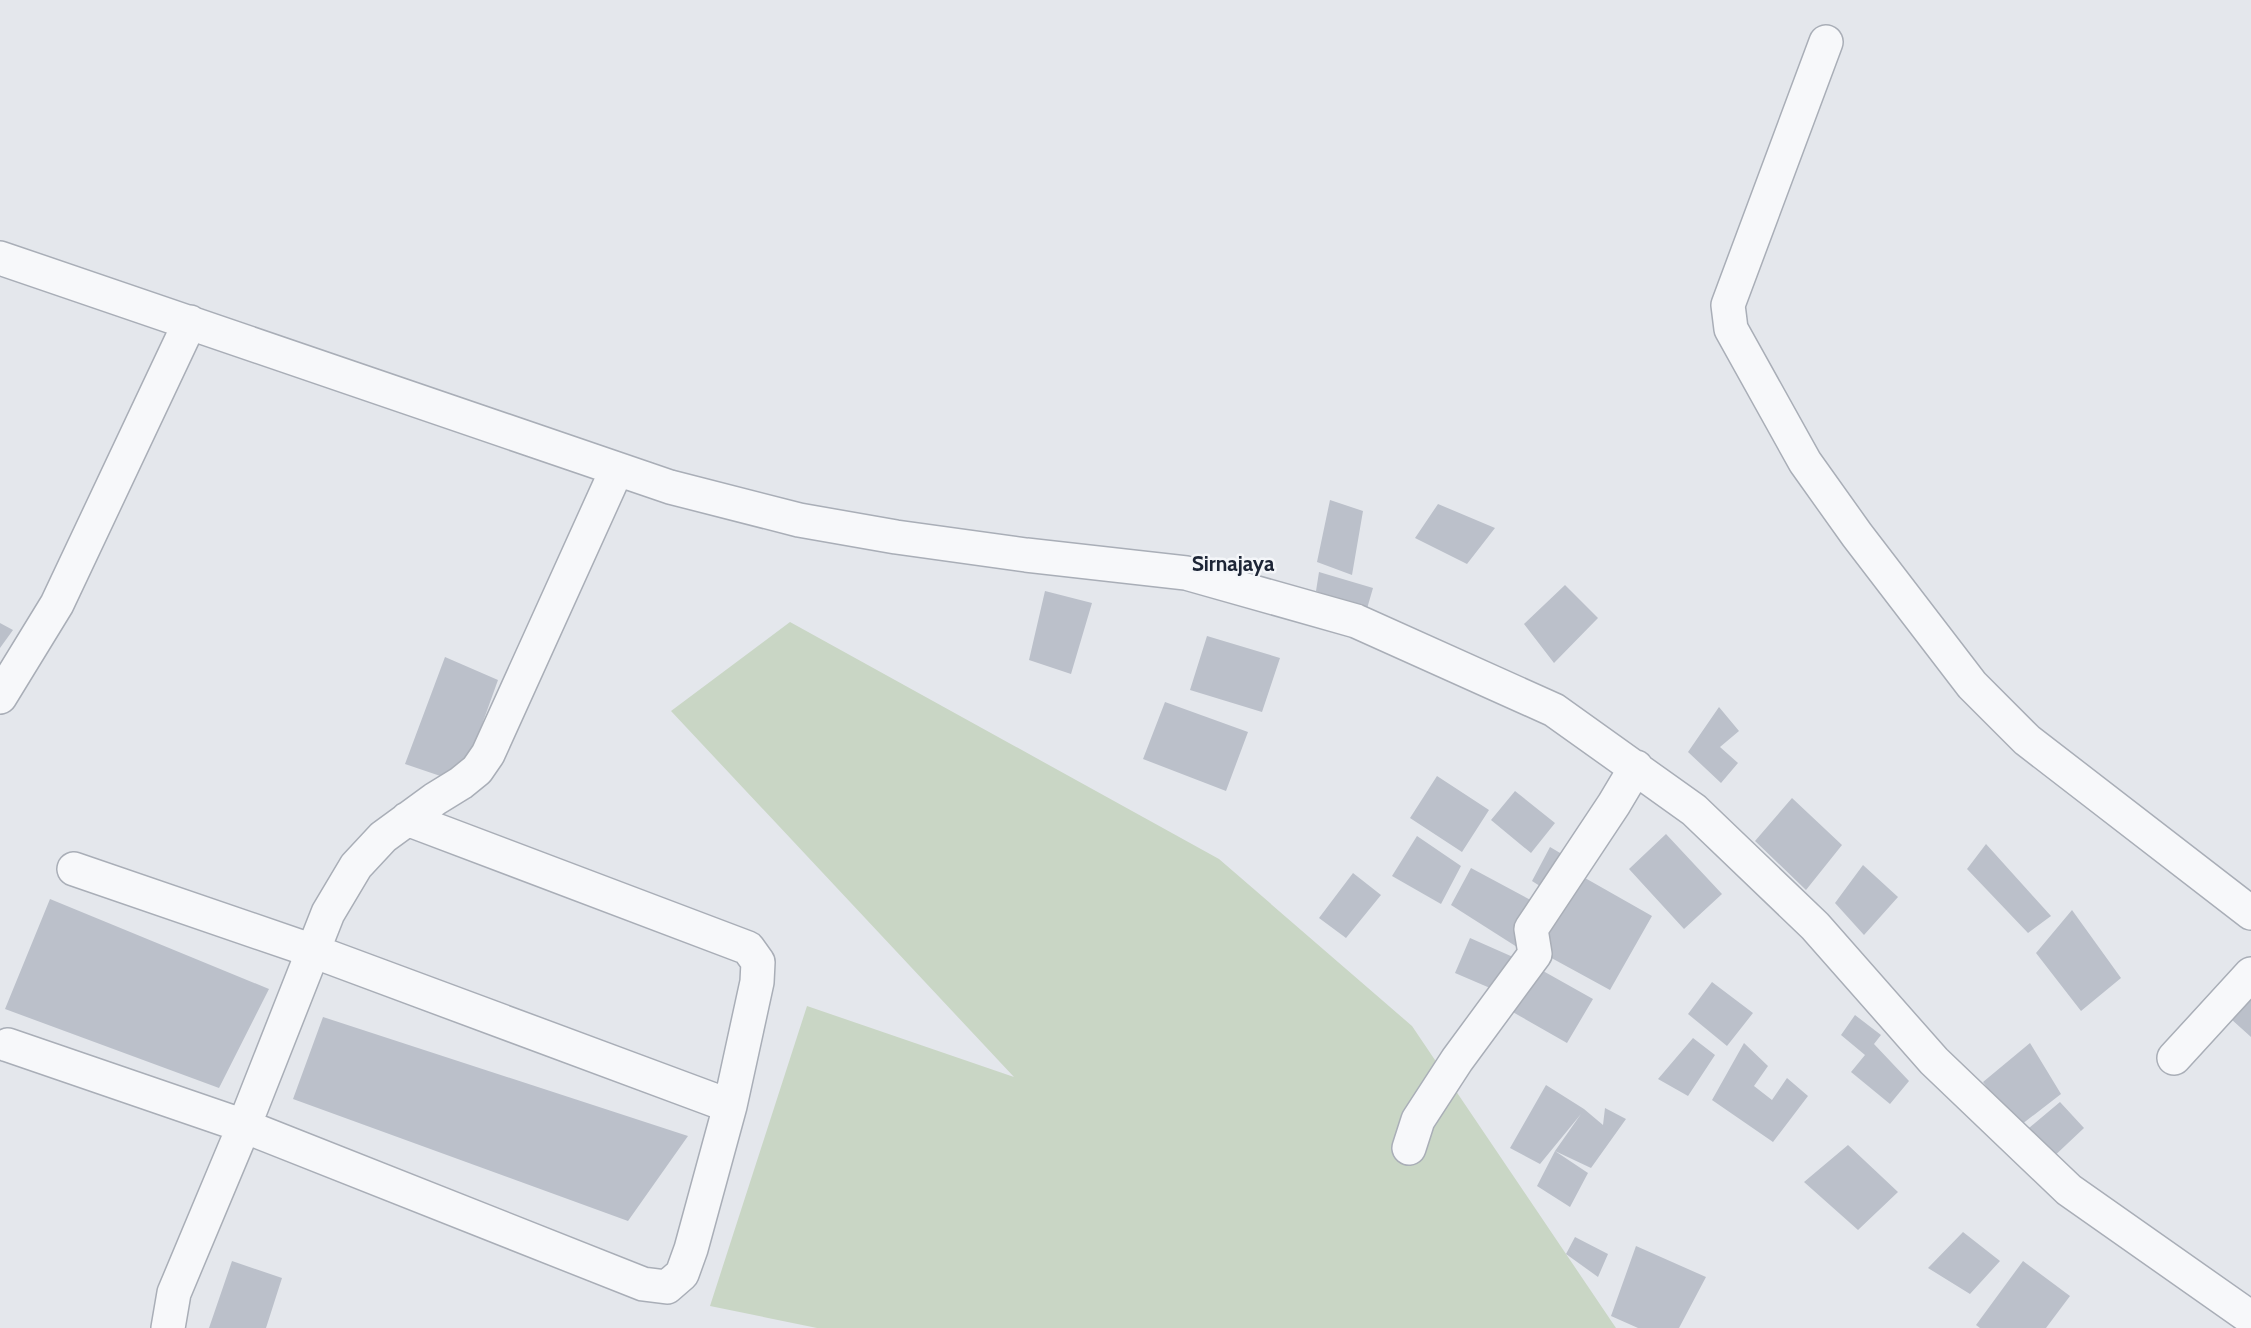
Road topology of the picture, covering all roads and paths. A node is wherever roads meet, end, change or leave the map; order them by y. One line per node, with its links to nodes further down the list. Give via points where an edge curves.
1 (1826, 42): 9 (street, via 1728,305 1731,329 1805,462 1972,685 2027,740)
2 (0, 258): 3 (street)
3 (190, 322): 4 (street); 5 (street, via 57,603)
4 (617, 469): 6 (street, via 670,487 799,520 1026,555 1186,573 1356,621 1554,710); 7 (street, via 488,754 461,783)
5 (0, 697)
6 (1636, 767): 16 (street, via 1531,929 1535,954 1418,1120); 17 (street, via 1694,810 1815,926 1934,1061 2069,1190)
7 (407, 819): 10 (street, via 383,837 356,866 328,913); 14 (street, via 748,948 758,962 757,982)
8 (74, 868): 10 (street)
9 (2251, 913)
10 (313, 951): 14 (street); 15 (street)
11 (2251, 974): 13 (street)
12 (8, 1045): 15 (street)
13 (2174, 1058)
14 (730, 1106): 15 (street, via 682,1274 666,1287 643,1284)
15 (244, 1126): 18 (street, via 174,1293)
16 (1409, 1148)
17 (2250, 1314)
18 (168, 1328)

